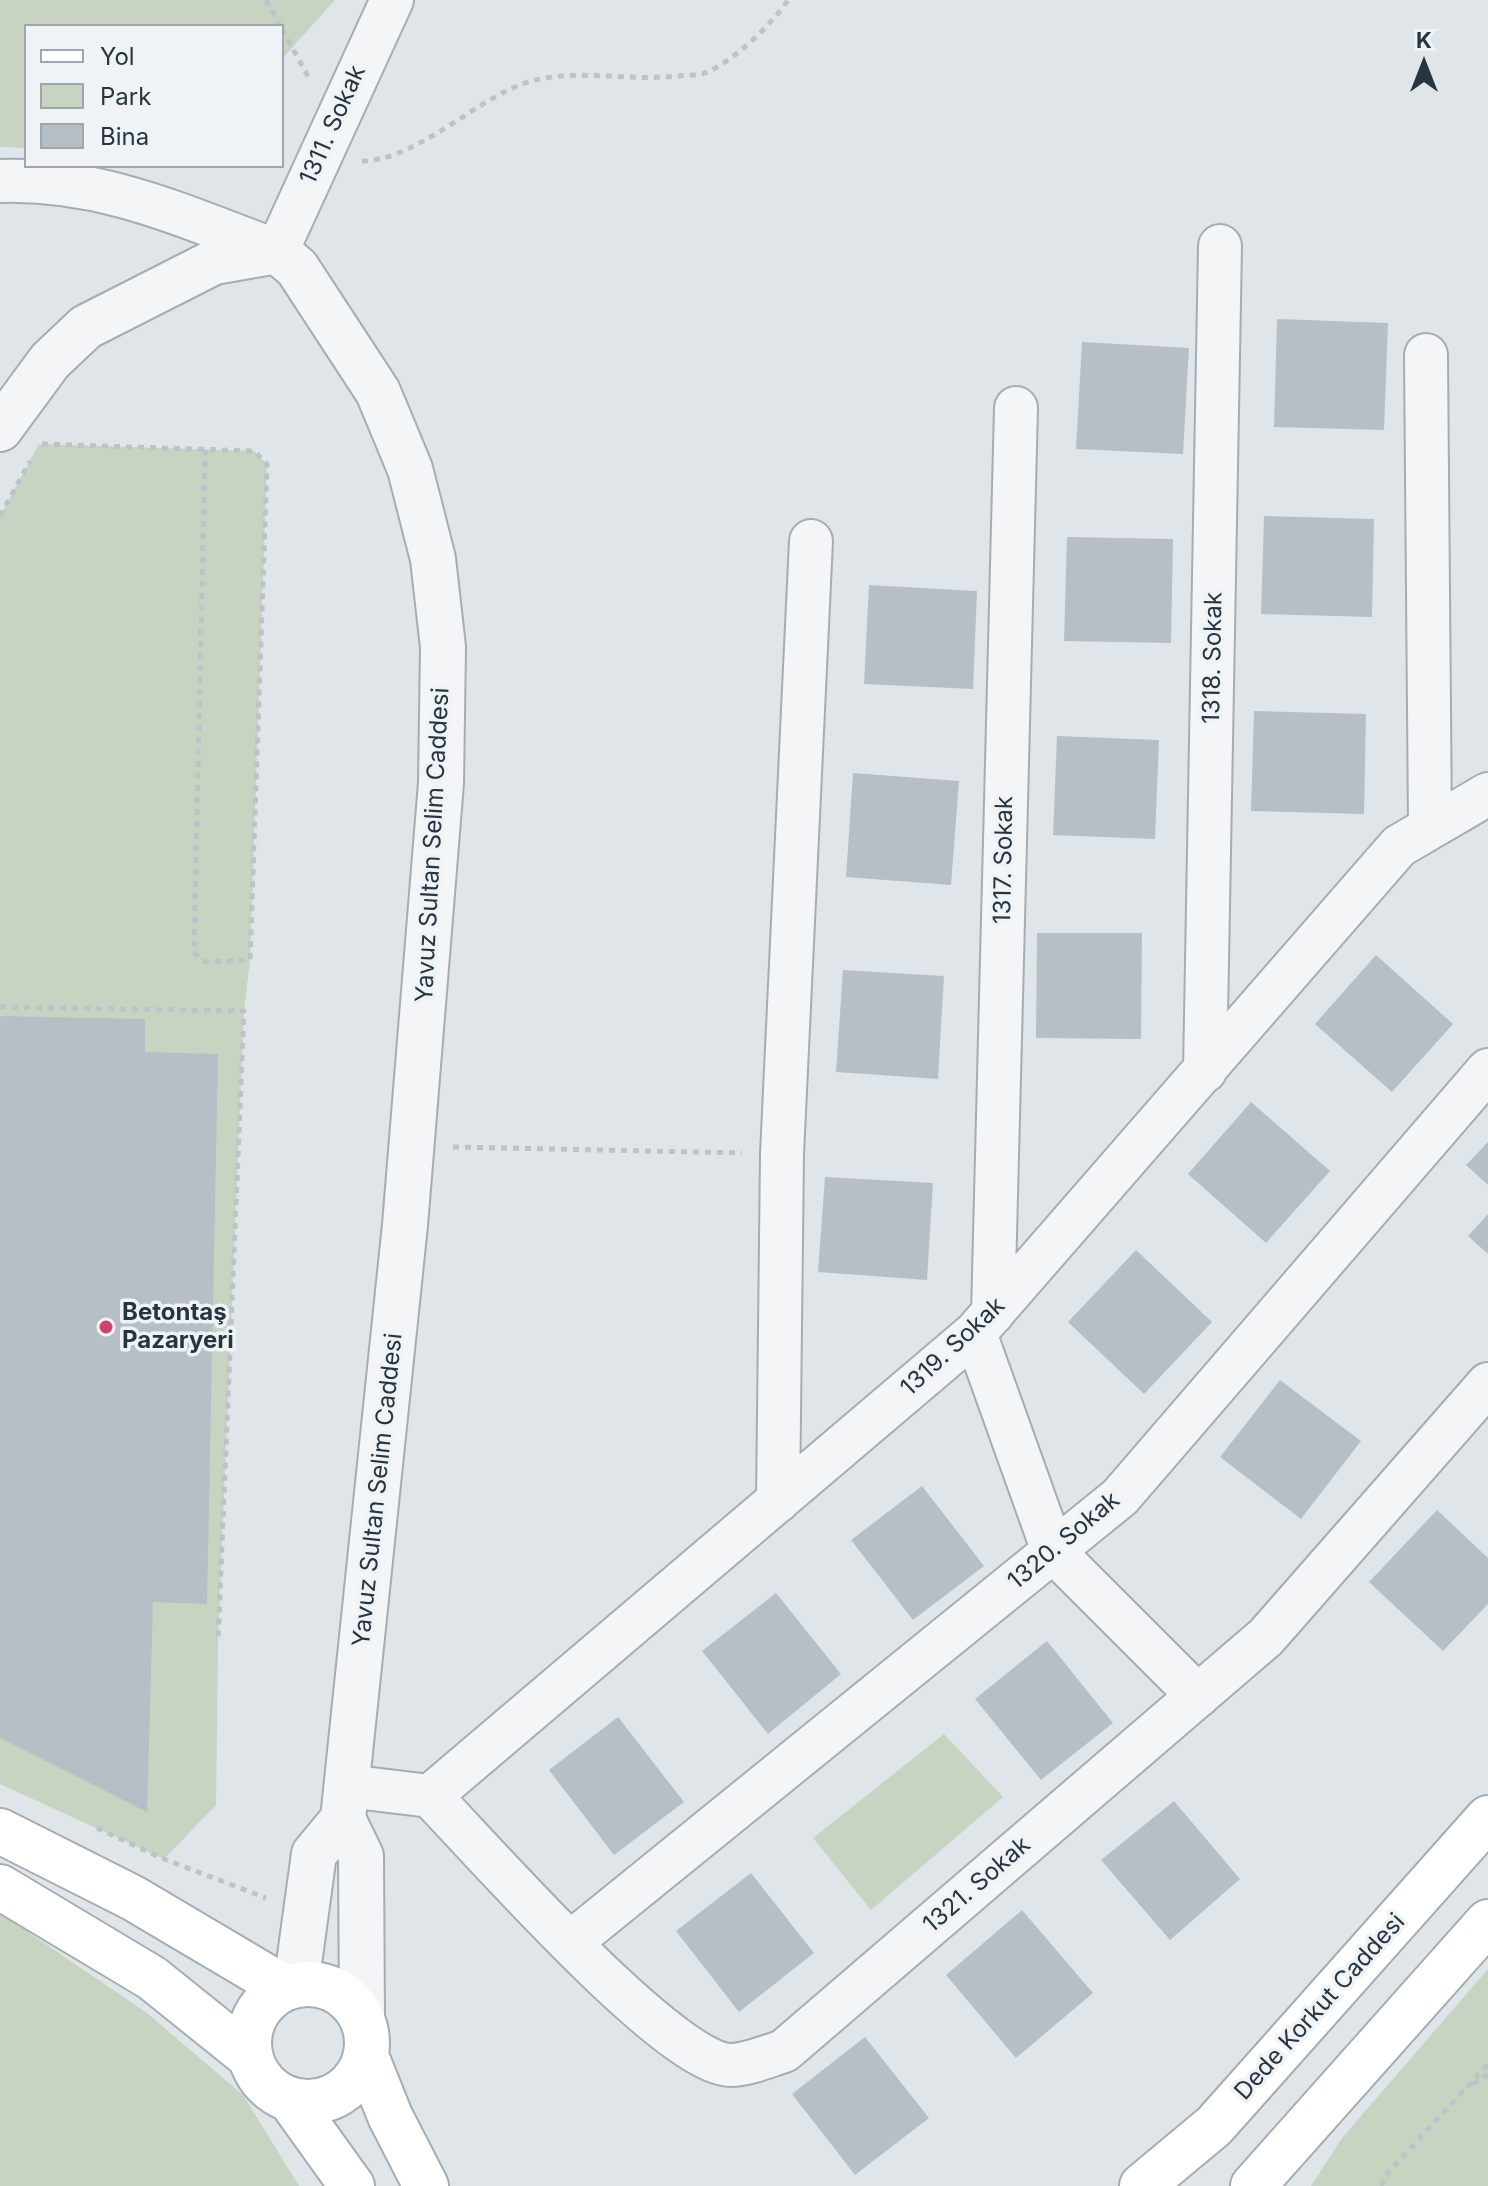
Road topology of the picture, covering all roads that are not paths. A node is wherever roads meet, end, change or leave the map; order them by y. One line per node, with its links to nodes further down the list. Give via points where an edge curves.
1 (392, 0): 4 (street, 1311. Sokak)
2 (0, 181): 4 (street, via 38,180 125,194)
3 (1220, 246): 12 (street, 1318. Sokak)
4 (277, 251): 7 (street, via 214,262 86,327 50,361); 19 (street, Yavuz Sultan Selim Caddesi, via 297,268 378,392 410,469 433,559 443,647 441,783 412,1146)
5 (1426, 355): 10 (street)
6 (1016, 408): 13 (street, 1317. Sokak)
7 (24, 443)
8 (811, 541): 15 (street, via 782,1154)
9 (1488, 794): 10 (street, 1319. Sokak)
10 (1430, 827): 12 (street, 1319. Sokak, via 1399,846)
11 (1488, 1070): 16 (street, 1320. Sokak, via 1120,1497)
12 (1205, 1071): 13 (street, 1319. Sokak)
13 (984, 1323): 15 (street, 1319. Sokak); 16 (street)
14 (1488, 1384): 17 (street, 1321. Sokak, via 1266,1637)
15 (778, 1501): 18 (street, 1319. Sokak)
16 (1053, 1551): 17 (street); 24 (street, 1320. Sokak)
17 (1198, 1696): 24 (street, 1321. Sokak, via 784,2051 730,2066 684,2046 638,2012)
18 (430, 1796): 19 (street); 24 (street, 1321. Sokak)
19 (345, 1803): 25 (street, via 314,1854); 26 (street, via 361,1856)
20 (1488, 1818): 32 (main road, Dede Korkut Caddesi, via 1214,2126)
21 (0, 1831): 25 (main road)
22 (0, 1887): 27 (main road, via 152,1978)
23 (1488, 1922): 29 (main road)
24 (571, 1942)
25 (290, 1986): 26 (main road, via 334,1989 351,2001); 27 (main road, via 262,2004 252,2021)
26 (364, 2037): 28 (main road, via 359,2074 346,2089 329,2099); 31 (main road, via 390,2116)
27 (249, 2056): 28 (main road, via 272,2091)
28 (291, 2101): 30 (main road)
29 (1255, 2184)
30 (352, 2186)
31 (426, 2186)
32 (1142, 2186)

